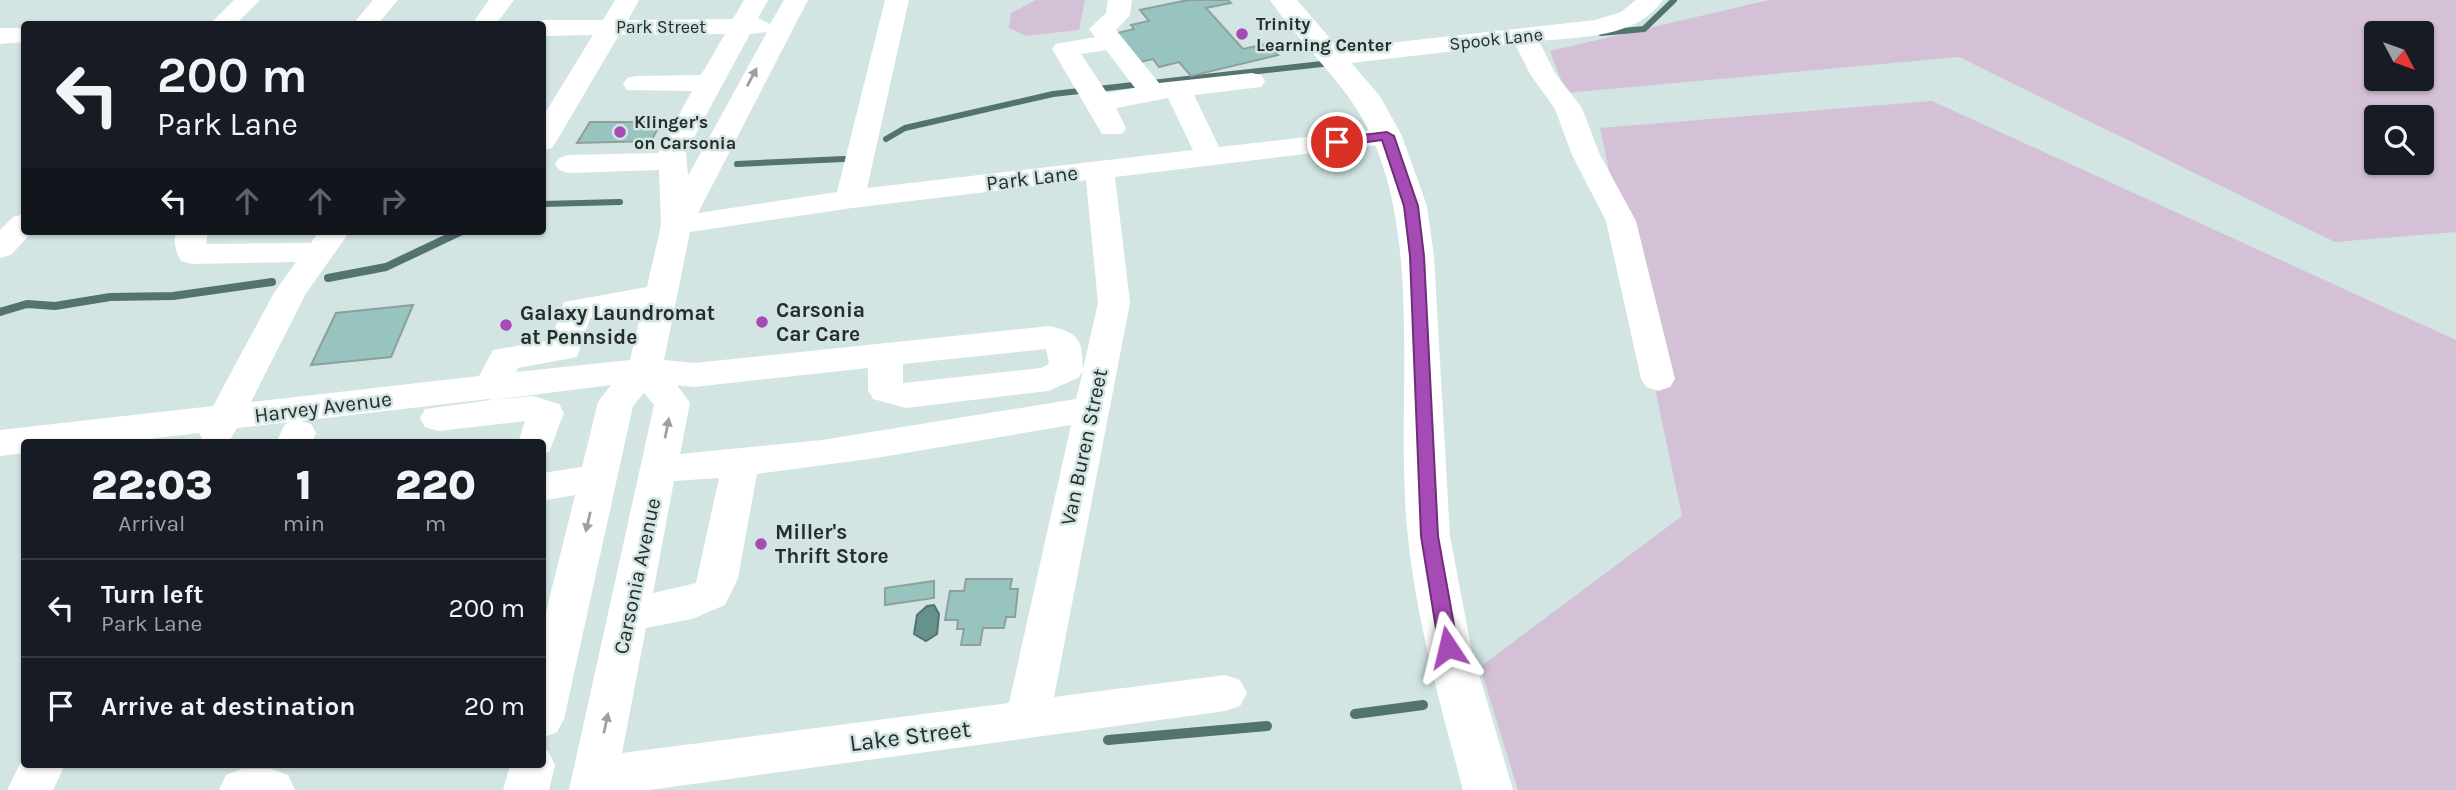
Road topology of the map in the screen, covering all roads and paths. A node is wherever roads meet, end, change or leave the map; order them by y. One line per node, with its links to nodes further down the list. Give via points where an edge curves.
1 (248, 0): 12 (street)
2 (386, 0): 13 (street)
3 (502, 0): 14 (street)
4 (628, 0): 17 (street)
5 (756, 0): 15 (street)
6 (796, 0): 16 (street)
7 (897, 0): 36 (street, via 852,182)
8 (1119, 0): 22 (street, via 1118,15 1102,29)
9 (1283, 0): 23 (main road)
10 (1618, 0): 11 (street)
11 (1649, 3): 21 (street, Spook Lane, via 1612,24)
12 (225, 21)
13 (368, 21)
14 (486, 21)
15 (739, 26): 16 (street, Park Street); 17 (street, Park Street); 25 (street)
16 (780, 26): 37 (street, one-way to 16)
17 (611, 27): 18 (street, Park Street); 30 (street)
18 (546, 28)
19 (21, 35): 20 (street)
20 (0, 36)
21 (1522, 36): 23 (street, Spook Lane); 43 (street, via 1568,108 1586,155 1621,221)
22 (1110, 42): 27 (street); 28 (street, via 1065,49)
23 (1334, 57): 31 (main road, via 1365,96)
24 (1252, 81): 27 (street)
25 (709, 83): 26 (street); 33 (street, via 673,152)
26 (636, 84)
27 (1165, 91): 28 (street); 32 (street)
28 (1100, 103): 29 (street)
29 (1112, 128)
30 (546, 135)
31 (1387, 136): 32 (street, Park Lane); 68 (main road, via 1411,206 1417,256 1429,536 1448,647)
32 (1210, 157): 35 (street, Park Lane)
33 (673, 161): 34 (street); 37 (street)
34 (569, 164)
35 (1100, 171): 36 (street, Park Lane); 45 (street, Van Buren Street, via 1114,303)
36 (852, 199): 37 (street, Park Lane)
37 (677, 225): 40 (street)
38 (190, 235): 39 (street, via 192,254)
39 (327, 242): 47 (street, via 289,293)
40 (661, 295): 42 (street); 44 (street, via 576,310 565,349 505,358)
41 (886, 353): 42 (street, Harvey Avenue, via 694,375)
42 (645, 370): 44 (street, Harvey Avenue); 53 (street, Carsonia Avenue, one-way to 42, via 672,403); 54 (street, via 616,402)
43 (1658, 379)
44 (491, 388): 46 (street, Harvey Avenue)
45 (1091, 410): 52 (street, via 875,448); 60 (street, Van Buren Street)
46 (300, 428): 47 (street, Harvey Avenue); 49 (street, via 533,408 546,413)
47 (218, 431): 48 (street, Harvey Avenue)
48 (73, 439)
49 (537, 439)
50 (21, 442): 51 (street, Harvey Avenue)
51 (0, 443)
52 (740, 464): 53 (street); 56 (street, via 711,594 692,603)
53 (659, 469): 56 (street, Carsonia Avenue)
54 (598, 478): 55 (street); 57 (street, one-way to 57)
55 (546, 486)
56 (629, 614): 63 (street, Carsonia Avenue, one-way to 56)
57 (555, 615): 58 (street)
58 (546, 687)
59 (1225, 694): 60 (street, Lake Street)
60 (1027, 721): 63 (street, Lake Street)
61 (41, 768): 64 (street)
62 (531, 768): 67 (street)
63 (594, 783)
64 (30, 790)
65 (242, 790): 66 (street)
66 (272, 790)
67 (526, 790)
68 (1488, 790)

